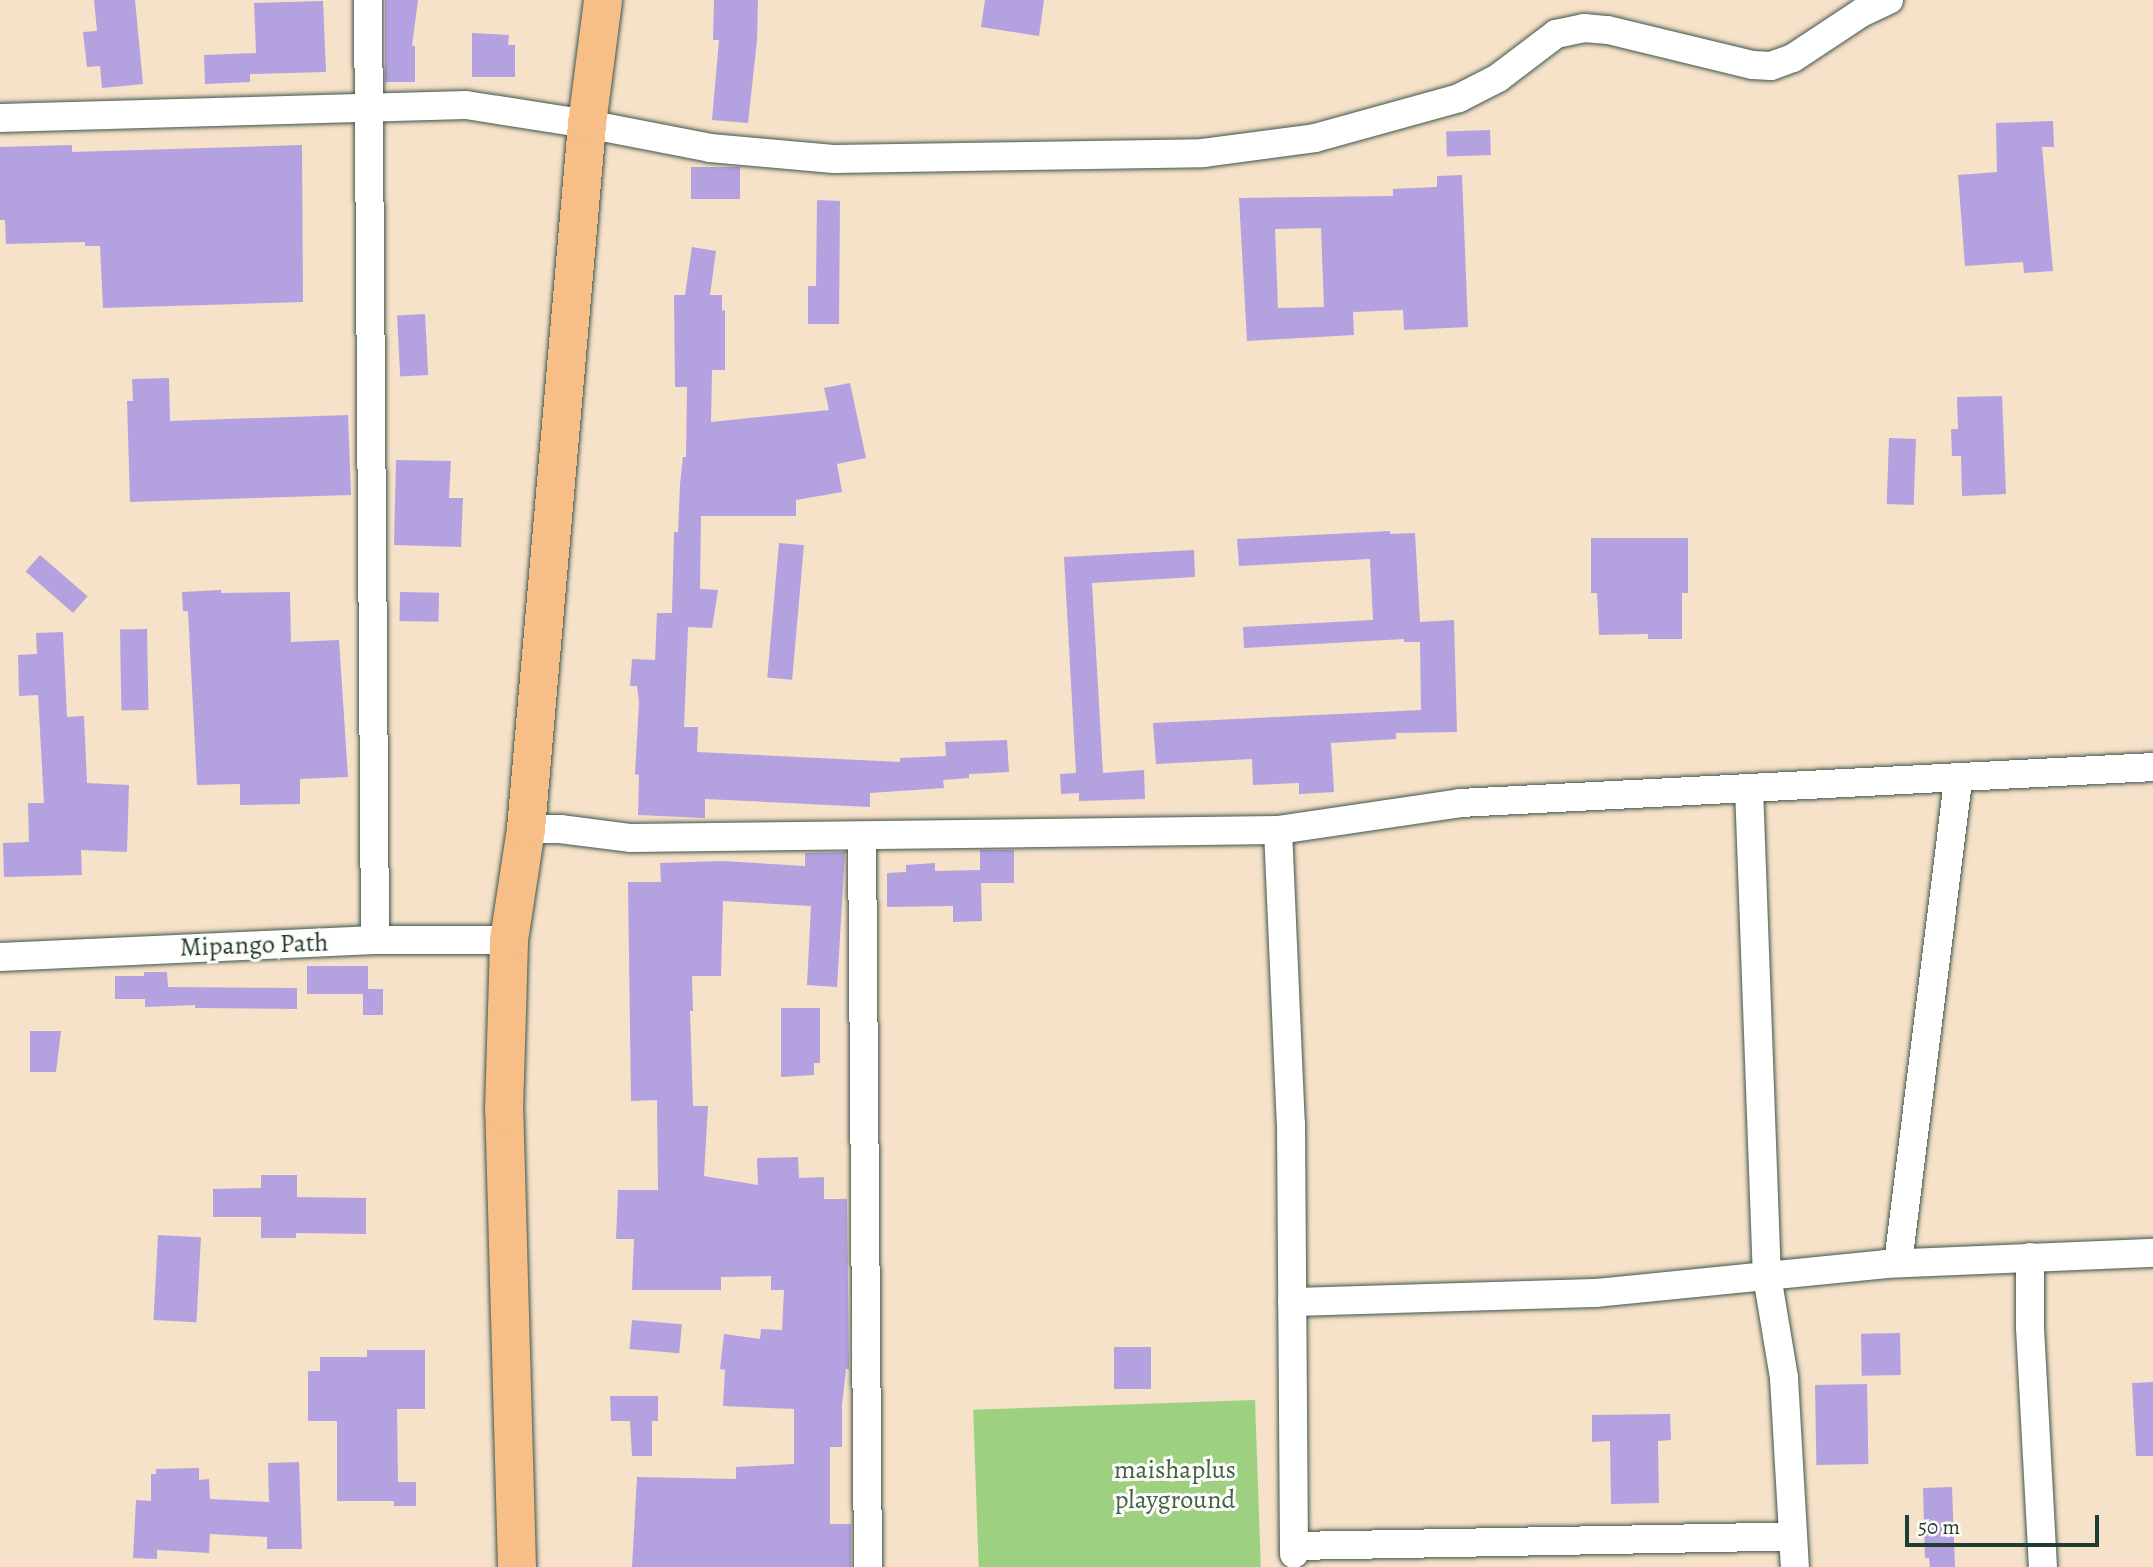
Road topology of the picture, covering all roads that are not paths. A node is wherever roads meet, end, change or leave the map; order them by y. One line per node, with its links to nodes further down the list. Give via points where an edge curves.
1 (368, 0): 4 (street)
2 (603, 0): 6 (highway)
3 (1889, 0): 6 (street, via 1793,58 1771,66 1608,30 1584,28 1556,34 1497,78 1458,98 1315,138 1203,153 834,159 710,148)
4 (367, 106): 5 (street); 6 (street, via 467,105); 13 (street)
5 (0, 118)
6 (587, 124): 10 (highway)
7 (2153, 767): 8 (street)
8 (1958, 778): 9 (street); 18 (street)
9 (1749, 789): 11 (street, via 1460,803); 19 (street)
10 (526, 829): 12 (street, via 631,838); 14 (highway)
11 (1278, 830): 12 (street, via 947,832); 20 (street, via 1291,1124)
12 (862, 837): 23 (street)
13 (375, 940): 14 (street, Mipango Path); 15 (street, Mipango Path)
14 (509, 940): 22 (highway, via 504,1111)
15 (0, 957)
16 (2153, 1253): 17 (street)
17 (2030, 1257): 18 (street); 25 (street)
18 (1898, 1264): 19 (street)
19 (1767, 1276): 20 (street, via 1596,1293); 21 (street, via 1784,1377)
20 (1292, 1302): 21 (street, via 1294,1550)
21 (1793, 1536): 24 (street)
22 (517, 1567)
23 (868, 1567)
24 (1795, 1567)
25 (2043, 1567)

